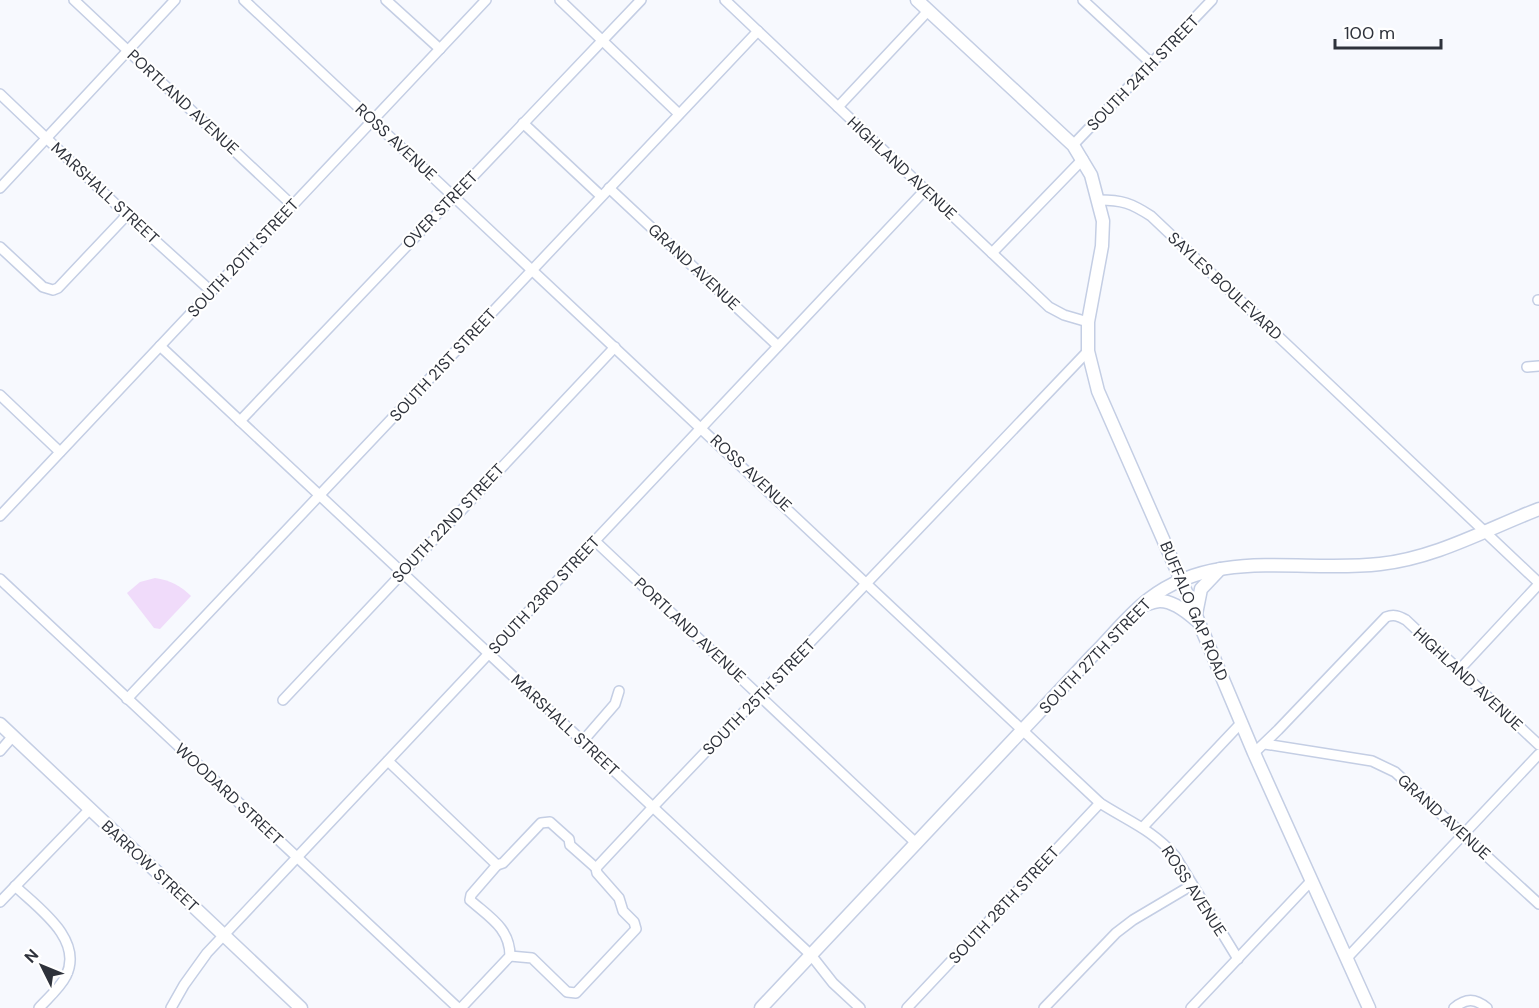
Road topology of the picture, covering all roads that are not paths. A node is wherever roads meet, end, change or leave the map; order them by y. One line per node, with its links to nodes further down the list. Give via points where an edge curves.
1 (74, 0): 16 (street, PORTLAND AVENUE)
2 (176, 0): 16 (street)
3 (244, 0): 21 (street, ROSS AVENUE)
4 (387, 0): 15 (street)
5 (486, 0): 15 (street, SOUTH 20TH STREET)
6 (560, 0): 14 (street)
7 (641, 0): 14 (street, OVER STREET)
8 (725, 0): 13 (street, HIGHLAND AVENUE)
9 (917, 0): 12 (main road)
10 (1083, 0): 17 (street)
11 (1212, 0): 17 (street, SOUTH 24TH STREET)
12 (928, 11): 19 (street); 24 (main road)
13 (758, 31): 19 (street, HIGHLAND AVENUE); 20 (street, SOUTH 21ST STREET)
14 (601, 40): 20 (street); 22 (street, OVER STREET)
15 (440, 49): 21 (street, SOUTH 20TH STREET)
16 (128, 51): 23 (street); 32 (street, PORTLAND AVENUE)
17 (1152, 64): 24 (street, SOUTH 24TH STREET)
18 (0, 94): 23 (street, MARSHALL STREET)
19 (838, 107): 28 (street, HIGHLAND AVENUE)
20 (679, 114): 27 (street, SOUTH 21ST STREET)
21 (372, 120): 29 (street, ROSS AVENUE); 32 (street, SOUTH 20TH STREET)
22 (523, 123): 29 (street, OVER STREET); 30 (street)
23 (46, 138): 26 (street); 33 (street, MARSHALL STREET)
24 (1073, 145): 25 (main road)
25 (1083, 159): 31 (main road); 35 (street)
26 (0, 188)
27 (609, 188): 30 (street, SOUTH 21ST STREET); 40 (street, GRAND AVENUE)
28 (925, 190): 35 (street, HIGHLAND AVENUE); 40 (street, SOUTH 23RD STREET)
29 (454, 196): 36 (street, ROSS AVENUE); 46 (street, OVER STREET)
30 (601, 196): 36 (street, SOUTH 21ST STREET)
31 (1099, 200): 38 (main road, BUFFALO GAP ROAD, via 1102,246); 52 (street, SAYLES BOULEVARD, via 1120,200 1150,216)
32 (292, 205): 37 (street, SOUTH 20TH STREET)
33 (127, 214): 34 (street, via 53,290 43,287); 37 (street, MARSHALL STREET)
34 (0, 247)
35 (992, 253): 38 (street, HIGHLAND AVENUE, via 1049,307)
36 (533, 269): 41 (street, ROSS AVENUE); 49 (street, SOUTH 21ST STREET)
37 (212, 291): 39 (street, SOUTH 20TH STREET)
38 (1088, 322): 42 (main road, BUFFALO GAP ROAD)
39 (160, 346): 46 (street, MARSHALL STREET); 48 (street, SOUTH 20TH STREET)
40 (778, 346): 47 (street, SOUTH 23RD STREET)
41 (615, 347): 47 (street, ROSS AVENUE); 55 (street, SOUTH 22ND STREET)
42 (1088, 351): 57 (main road, BUFFALO GAP ROAD, via 1098,391); 58 (street, SOUTH 25TH STREET)
43 (1539, 366): 44 (street)
44 (1527, 367)
45 (0, 395): 48 (street)
46 (240, 420): 49 (street, MARSHALL STREET)
47 (702, 427): 53 (street, SOUTH 23RD STREET); 58 (street, ROSS AVENUE)
48 (60, 452): 51 (street, SOUTH 20TH STREET)
49 (320, 495): 55 (street, MARSHALL STREET); 66 (street, SOUTH 21ST STREET)
50 (1539, 509): 52 (main road, SOUTH 27TH STREET)
51 (0, 516)
52 (1483, 531): 54 (main road, SOUTH 27TH STREET, via 1420,556 1380,564); 59 (street, SAYLES BOULEVARD)
53 (595, 541): 62 (street, SOUTH 23RD STREET); 65 (street, PORTLAND AVENUE)
54 (1220, 569): 57 (main road, SOUTH 27TH STREET); 61 (main road, via 1201,589)
55 (403, 572): 62 (street, MARSHALL STREET); 67 (street, SOUTH 22ND STREET)
56 (0, 579): 66 (street, WOODARD STREET)
57 (1181, 580): 60 (main road, SOUTH 27TH STREET); 61 (main road, BUFFALO GAP ROAD)
58 (867, 582): 65 (street, SOUTH 25TH STREET); 70 (street, ROSS AVENUE)
59 (1539, 583): 63 (street)
60 (1140, 607): 61 (main road, via 1159,601); 70 (main road, SOUTH 27TH STREET)
61 (1198, 619): 68 (main road, BUFFALO GAP ROAD)
62 (489, 653): 72 (street, MARSHALL STREET); 78 (street, SOUTH 23RD STREET)
63 (1459, 670): 73 (street, HIGHLAND AVENUE, via 1406,620 1395,615 1386,617); 74 (street, HIGHLAND AVENUE)
64 (619, 691): 72 (street, via 615,704)
65 (760, 696): 80 (street, SOUTH 25TH STREET); 84 (street, PORTLAND AVENUE)
66 (127, 699): 85 (street, WOODARD STREET)
67 (283, 700)
68 (1242, 722): 76 (main road, BUFFALO GAP ROAD); 82 (street)
69 (0, 724): 71 (main road, BARROW STREET)
70 (1023, 730): 79 (street, ROSS AVENUE); 84 (main road, SOUTH 27TH STREET)
71 (13, 736): 75 (street); 81 (main road, BARROW STREET)
72 (582, 742): 80 (street, MARSHALL STREET)
73 (1264, 744): 76 (street); 83 (street, GRAND AVENUE, via 1383,765 1406,779)
74 (1539, 746)
75 (0, 751)
76 (1254, 753): 88 (main road, BUFFALO GAP ROAD)
77 (1539, 754): 83 (street)
78 (388, 761): 85 (street, SOUTH 23RD STREET); 86 (street)
79 (1100, 803): 82 (street, ROSS AVENUE); 104 (street, SOUTH 28TH STREET)
80 (653, 807): 87 (street, SOUTH 25TH STREET); 94 (street, MARSHALL STREET)
81 (90, 808): 90 (street); 93 (main road, BARROW STREET)
82 (1143, 827): 89 (street, ROSS AVENUE, via 1166,845)
83 (1464, 833): 92 (street, GRAND AVENUE); 96 (street)
84 (917, 844): 94 (main road, SOUTH 27TH STREET)
85 (297, 858): 93 (street, SOUTH 23RD STREET); 101 (street, WOODARD STREET)
86 (497, 865): 87 (street, via 541,823 550,822); 95 (street, via 470,900 505,932)
87 (596, 868): 95 (street, via 636,929 576,993 567,992 532,958)
88 (1312, 880): 96 (main road, BUFFALO GAP ROAD); 97 (street)
89 (1192, 885): 97 (street, ROSS AVENUE); 105 (street, via 1116,933)
90 (15, 886): 91 (street); 98 (street, via 53,922 66,940 71,957 60,986)
91 (0, 902)
92 (1539, 904)
93 (224, 936): 99 (street, SOUTH 23RD STREET, via 193,970); 100 (main road, BARROW STREET)
94 (811, 955): 102 (main road, SOUTH 27TH STREET); 103 (street, MARSHALL STREET)
95 (510, 956): 101 (street)
96 (1347, 958): 107 (main road, BUFFALO GAP ROAD)
97 (1238, 959): 106 (street)
98 (39, 1008)
99 (171, 1008)
100 (301, 1008)
101 (459, 1008)
102 (761, 1008)
103 (860, 1008)
104 (907, 1008)
105 (1044, 1008)
106 (1191, 1008)
107 (1369, 1008)
108 (1454, 1008): 109 (street, via 1462,1001 1473,1000)
109 (1487, 1008)

